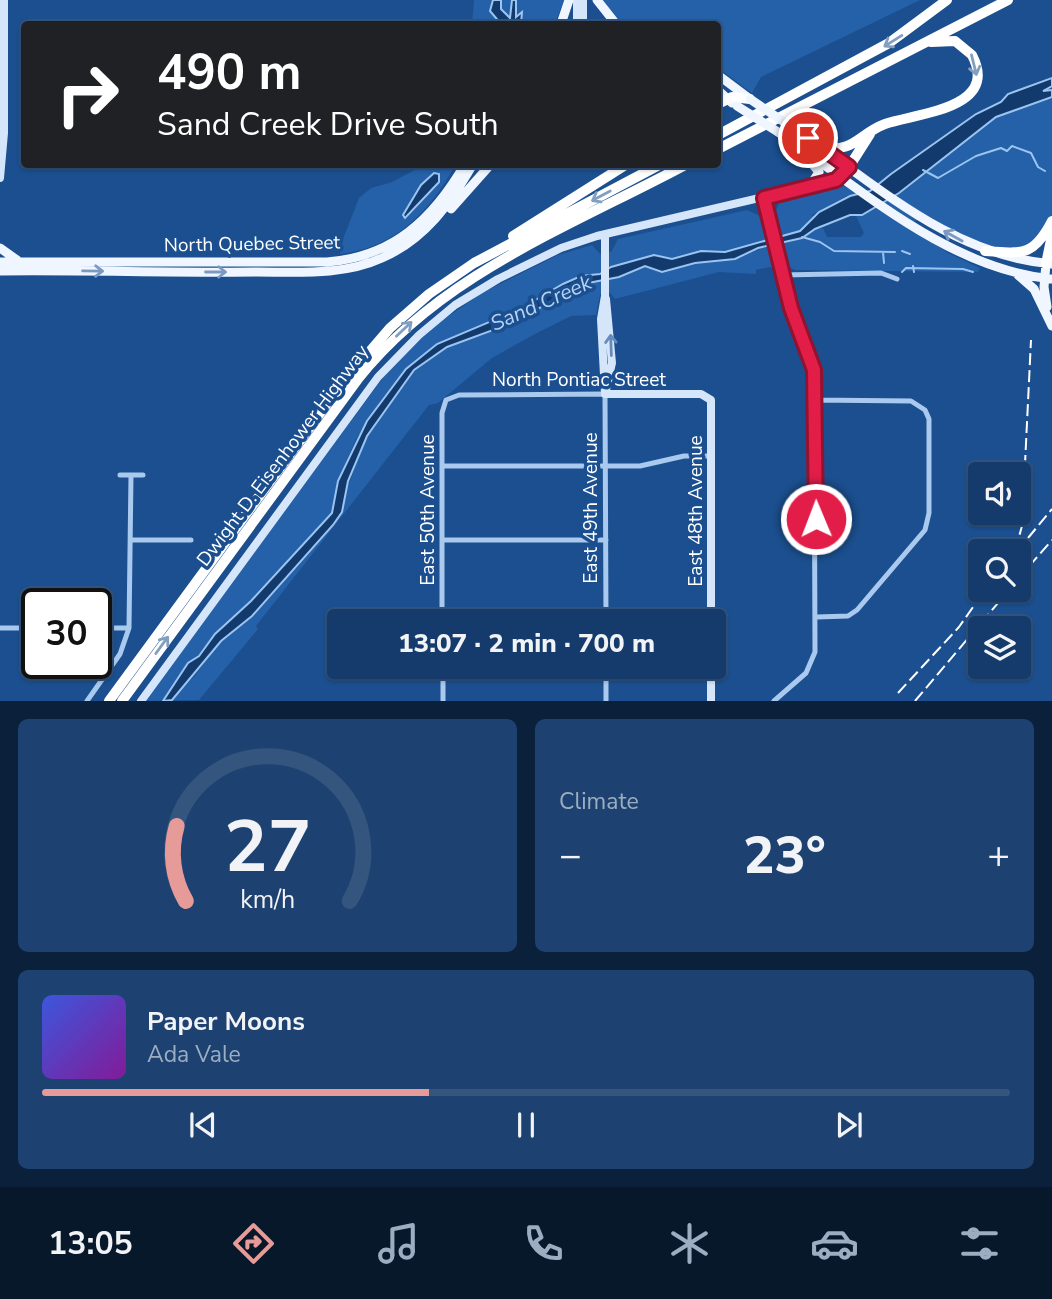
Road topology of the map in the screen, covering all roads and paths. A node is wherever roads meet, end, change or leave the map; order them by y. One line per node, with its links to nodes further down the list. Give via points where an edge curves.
1 (4, 0): 22 (main road)
2 (569, 0): 8 (main road)
3 (577, 0): 9 (main road)
4 (583, 0): 10 (main road)
5 (597, 0): 11 (main road)
6 (947, 0): 18 (highway, one-way to 18, via 889,43)
7 (1008, 0): 12 (highway)
8 (562, 21)
9 (577, 21)
10 (583, 21)
11 (614, 21)
12 (920, 44): 17 (highway, one-way to 17, via 947,40 966,48 976,63 974,88 955,105); 20 (highway)
13 (721, 77): 14 (main road)
14 (750, 99): 15 (highway); 21 (main road, bridge)
15 (721, 100)
16 (721, 100): 19 (main road, bridge)
17 (875, 129): 21 (highway, via 846,149); 23 (highway)
18 (721, 133)
19 (776, 133): 30 (main road); 32 (main road, via 816,165 818,175)
20 (721, 147)
21 (821, 148): 23 (main road)
22 (1, 159): 31 (main road)
23 (849, 167): 30 (main road); 38 (main road, one-way to 23, via 922,218)
24 (462, 168): 40 (main road, North Quebec Street, via 418,226 386,248 352,259)
25 (470, 168): 39 (main road, via 436,219)
26 (487, 168): 39 (main road, via 429,233 407,250)
27 (621, 168): 44 (highway)
28 (654, 168): 44 (highway, Dwight D. Eisenhower Highway, one-way to 44)
29 (679, 168): 80 (highway, Dwight D. Eisenhower Highway, one-way to 29, via 351,389 399,333 485,270)
30 (842, 176): 32 (main road); 45 (main road, via 954,251)
31 (0, 178)
32 (810, 186): 33 (main road)
33 (764, 198): 35 (main road); 46 (street)
34 (1052, 222): 38 (highway, via 1038,243 1024,252)
35 (605, 234): 49 (main road, East 49th Avenue); 81 (main road, via 557,249 482,288 442,315 399,354)
36 (1052, 235): 42 (highway)
37 (0, 248): 40 (main road)
38 (985, 251): 42 (main road)
39 (396, 252): 43 (main road, North Quebec Street, one-way to 39, via 330,270 364,265)
40 (22, 261): 41 (main road, North Quebec Street)
41 (0, 262)
42 (1049, 264): 47 (main road)
43 (0, 271)
44 (461, 272): 79 (highway, Dwight D. Eisenhower Highway, via 411,309 354,367)
45 (1017, 274): 47 (main road); 50 (main road, via 1034,289)
46 (783, 275): 48 (street, via 881,273); 56 (street, via 811,356)
47 (1048, 278): 50 (main road)
48 (897, 279)
49 (606, 296): 51 (main road, East 49th Avenue, one-way to 49); 52 (main road, East 49th Avenue, via 601,319)
50 (1052, 325)
51 (609, 377): 52 (main road, East 49th Avenue); 53 (main road, via 613,389)
52 (605, 394): 53 (main road, North Pontiac Street); 54 (street, North Pontiac Street, via 459,395); 59 (street, East 49th Avenue)
53 (621, 394): 55 (main road, North Pontiac Street, via 701,394)
54 (446, 400): 58 (street, East 50th Avenue)
55 (711, 400): 57 (main road, East 48th Avenue)
56 (814, 401): 70 (street); 70 (street, via 911,401 925,410 929,419 925,530 854,612)
57 (711, 456): 59 (street); 69 (main road, East 48th Avenue)
58 (442, 466): 59 (street); 65 (street, East 50th Avenue)
59 (606, 466): 66 (street, East 49th Avenue)
60 (120, 475): 61 (street)
61 (131, 475): 62 (street); 63 (street)
62 (144, 475)
63 (131, 540): 64 (street); 74 (street)
64 (191, 540)
65 (442, 540): 66 (street); 67 (street, East 50th Avenue)
66 (606, 540): 68 (street, East 49th Avenue)
67 (442, 609)
68 (606, 609)
69 (711, 609)
70 (817, 618): 85 (street, via 810,669)
71 (0, 628): 72 (street)
72 (21, 628)
73 (112, 628): 74 (street)
74 (130, 628): 78 (street, via 120,654)
75 (443, 679): 82 (street)
76 (606, 679): 83 (street)
77 (711, 679): 84 (main road)
78 (86, 701)
79 (109, 701)
80 (122, 701)
81 (141, 701)
82 (443, 701)
83 (607, 701)
84 (711, 701)
85 (774, 701)

